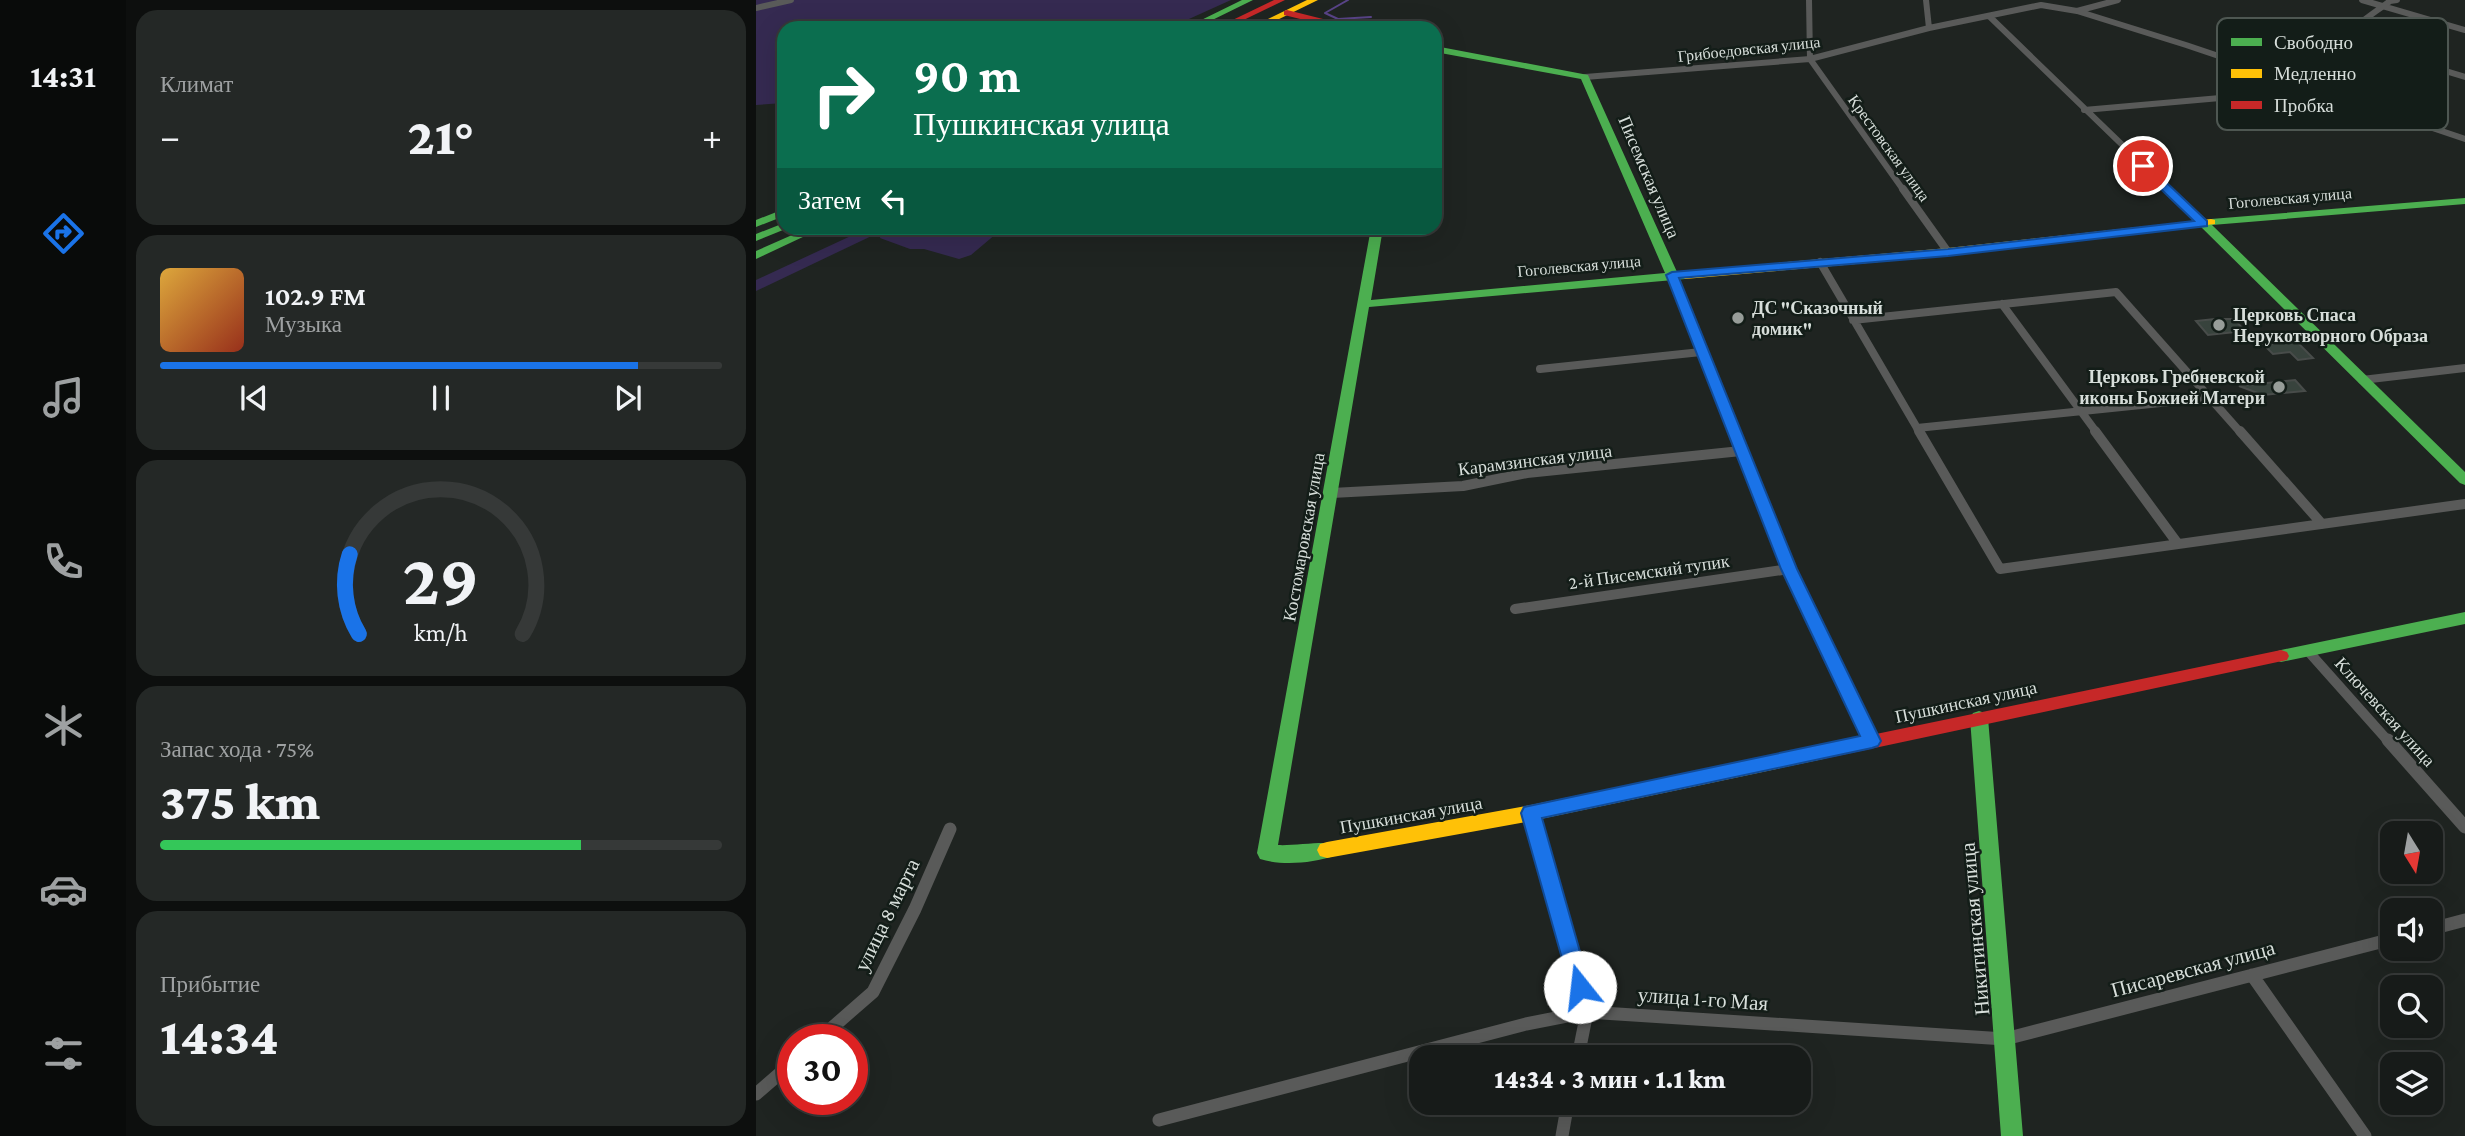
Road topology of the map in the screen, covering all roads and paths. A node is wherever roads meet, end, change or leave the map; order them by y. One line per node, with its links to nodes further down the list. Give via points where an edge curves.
1 (791, 0): 11 (street)
2 (1249, 0): 16 (main road)
3 (1314, 0): 9 (main road)
4 (1809, 0): 25 (street)
5 (1926, 0): 21 (street)
6 (2118, 0): 12 (street)
7 (2362, 0): 10 (street)
8 (2397, 0): 10 (street)
9 (1284, 6): 17 (main road); 18 (main road); 19 (main road)
10 (2384, 6): 14 (street); 15 (street)
11 (756, 8)
12 (2077, 11): 13 (street, Грибоедовская улица, via 2041,5); 24 (street, Грибоедовская улица)
13 (1989, 16): 21 (street, Грибоедовская улица); 30 (street)
14 (2368, 18)
15 (2424, 18)
16 (1204, 21)
17 (1240, 21)
18 (1264, 21)
19 (1328, 21)
20 (2448, 25): 22 (street)
21 (1928, 28): 25 (street, Грибоедовская улица)
22 (2465, 30)
23 (1442, 50): 27 (main road)
24 (2217, 56)
25 (1810, 60): 27 (street, Грибоедовская улица); 41 (street, Крестовская улица)
26 (2448, 72): 28 (street)
27 (1585, 77): 44 (main road, Писемская улица)
28 (2465, 77)
29 (2217, 98): 30 (street)
30 (2084, 110): 35 (street)
31 (2438, 130): 32 (street, Грибоедовская улица)
32 (2465, 139)
33 (2465, 201): 35 (main road, Гоголевская улица)
34 (777, 215): 36 (main road)
35 (2203, 223): 41 (main road, Гоголевская улица); 51 (main road)
36 (756, 224)
37 (777, 229): 40 (main road)
38 (800, 235): 42 (main road)
39 (1376, 235): 45 (main road, Костомаровская улица)
40 (756, 238)
41 (1948, 252): 43 (main road, Гоголевская улица)
42 (756, 255)
43 (1820, 262): 44 (main road, Гоголевская улица); 47 (street)
44 (1672, 275): 45 (main road, Гоголевская улица); 48 (street, Писемская улица)
45 (1365, 304): 57 (main road, Костомаровская улица)
46 (2001, 304): 47 (street); 52 (street, via 2116,292); 53 (street)
47 (1853, 320): 54 (street)
48 (1702, 352): 50 (street); 55 (street, Писемская улица)
49 (2465, 368): 51 (street)
50 (1540, 369)
51 (2361, 380): 56 (main road)
52 (2208, 398): 53 (street); 59 (street)
53 (2080, 411): 54 (street); 60 (street)
54 (1917, 428): 60 (street, via 2000,569)
55 (1741, 451): 57 (street, Карамзинская улица, via 1527,473 1463,486); 61 (street, Писемская улица)
56 (2465, 480)
57 (1332, 493): 70 (main road, Костомаровская улица)
58 (2465, 504): 59 (street)
59 (2322, 524): 60 (street)
60 (2178, 544)
61 (1789, 569): 62 (street, 2-й Писемский тупик); 66 (street, Писемская улица)
62 (1515, 609)
63 (2465, 618): 64 (main road, Пушкинская улица)
64 (2308, 651): 65 (main road, Пушкинская улица); 68 (street, Ключевская улица)
65 (1979, 718): 66 (main road, Пушкинская улица); 77 (main road, Никитинская улица)
66 (1872, 741): 67 (main road, Пушкинская улица)
67 (1531, 813): 70 (main road, Пушкинская улица, via 1302,854); 75 (street)
68 (2465, 827)
69 (950, 829): 76 (street, улица 8 марта, via 873,992)
70 (1267, 853)
71 (2465, 920): 72 (street)
72 (2443, 926)
73 (2380, 942): 74 (street, Писаревская улица)
74 (2252, 975): 77 (street, Писаревская улица); 85 (street)
75 (1587, 1012): 77 (street, улица 1-го Мая); 78 (street); 82 (street, улица 1-го Мая)
76 (836, 1024)
77 (2005, 1039): 84 (main road, Никитинская улица)
78 (1580, 1045)
79 (777, 1076): 80 (street)
80 (756, 1094)
81 (1566, 1115): 83 (street)
82 (1159, 1120)
83 (1562, 1136)
84 (2012, 1136)
85 (2365, 1136)

